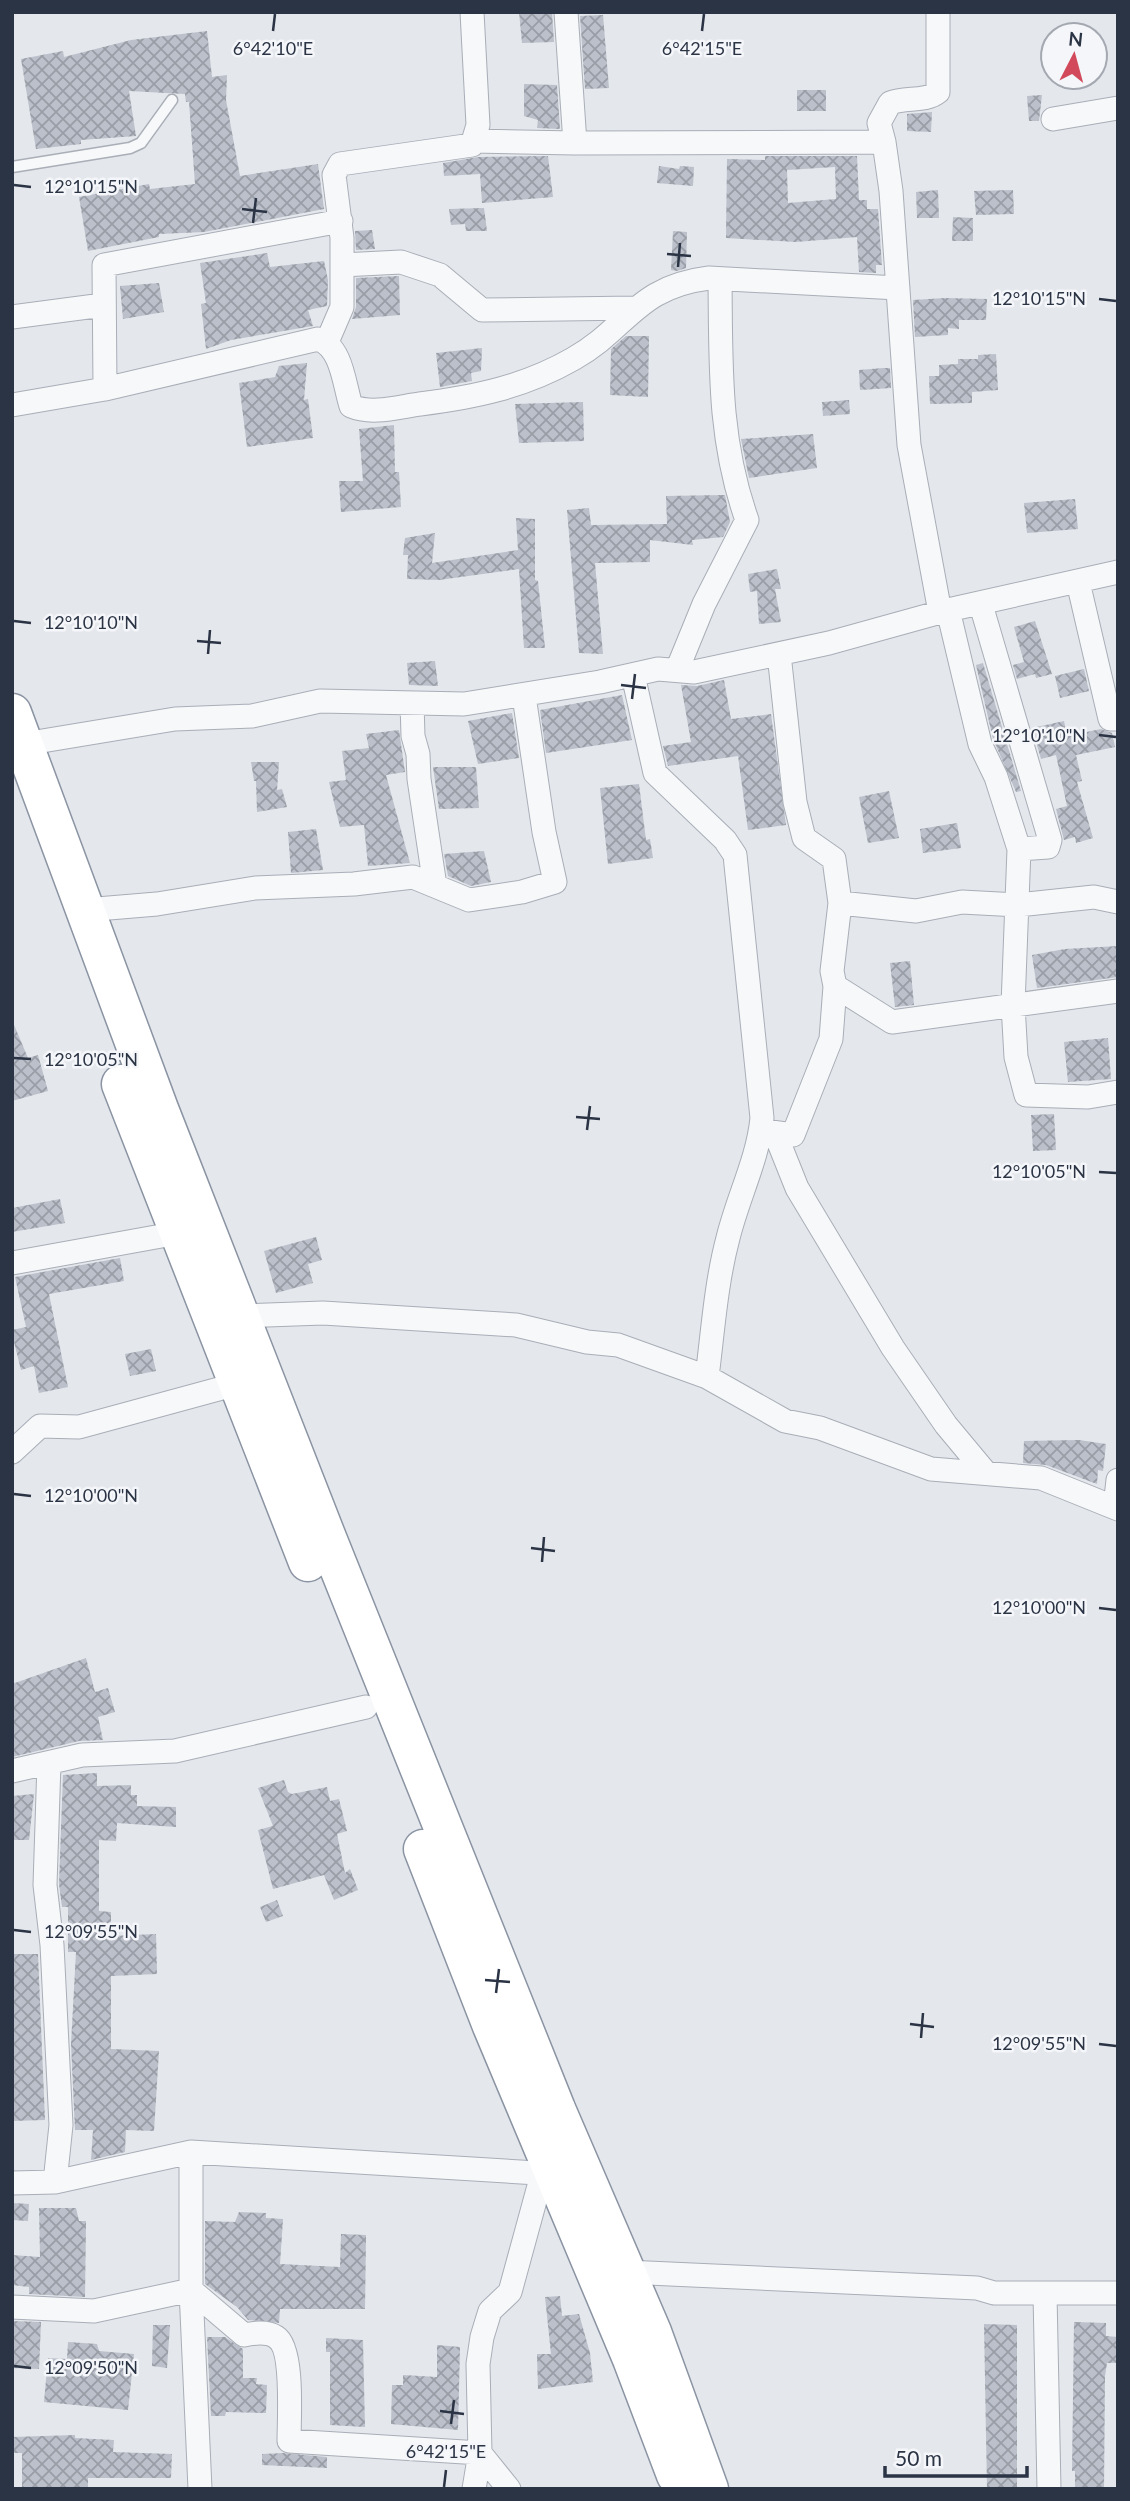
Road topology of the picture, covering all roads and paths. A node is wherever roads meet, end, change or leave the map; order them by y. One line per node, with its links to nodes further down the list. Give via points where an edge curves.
1 (472, 12): 7 (street, via 478,76)
2 (566, 12): 9 (street)
3 (938, 12): 8 (street, via 939,92 931,98 890,103 879,123)
4 (172, 100): 10 (lane, via 141,143 130,148)
5 (1118, 108): 6 (street)
6 (1053, 119)
7 (474, 141): 9 (street); 11 (street, via 456,150 340,164 334,175)
8 (884, 142): 9 (street); 14 (street)
9 (575, 143)
10 (12, 167)
11 (341, 221): 12 (street); 15 (street, via 104,265)
12 (342, 265): 16 (street, via 401,262 440,275 482,310); 18 (street, via 342,307)
13 (720, 279): 14 (street); 16 (street, via 679,284); 26 (street, via 722,401 732,478 747,520)
14 (898, 288): 24 (street, via 909,445)
15 (103, 305): 17 (street); 19 (street)
16 (635, 308): 18 (street, via 575,358 513,387 379,410 361,411 351,406 335,353)
17 (12, 317)
18 (327, 342): 19 (street, via 318,339)
19 (105, 389): 20 (street)
20 (12, 405)
21 (1118, 572): 22 (street)
22 (1078, 582): 23 (street); 30 (street, via 1110,719)
23 (981, 605): 24 (street); 33 (street, via 1050,840 1048,847)
24 (944, 611): 25 (street); 33 (street, via 980,744 996,777)
25 (779, 654): 26 (street, via 694,672); 36 (street, via 795,802 804,838 834,859)
26 (677, 670): 27 (street)
27 (633, 675): 28 (street); 43 (street, via 655,773 735,855)
28 (524, 696): 29 (street, via 464,704); 34 (street, via 555,882 468,900)
29 (412, 703): 31 (street, via 320,701 251,716); 34 (street)
30 (1118, 719)
31 (18, 728): 38 (highway)
32 (12, 790): 44 (highway)
33 (1019, 849): 37 (street)
34 (435, 886): 38 (street, via 413,877 255,888)
35 (1118, 902): 37 (street, via 1094,897)
36 (840, 903): 37 (street, via 916,911 961,902); 39 (street, via 832,971)
37 (1018, 905): 41 (street)
38 (85, 910): 46 (highway)
39 (835, 986): 41 (street, via 892,1022); 43 (street, via 831,1039 793,1135)
40 (1118, 992): 41 (street)
41 (1013, 1005): 42 (street, via 1016,1057 1026,1095)
42 (1118, 1093)
43 (768, 1132): 47 (street, via 742,1189 718,1278); 50 (street, via 893,1348)
44 (178, 1233): 45 (street); 48 (highway)
45 (12, 1263)
46 (240, 1316): 47 (street, via 323,1313 516,1325 618,1345); 60 (highway, via 521,2024)
47 (707, 1377): 50 (street, via 785,1420 820,1428 931,1469)
48 (237, 1384): 49 (street, via 79,1427 46,1424); 53 (highway)
49 (12, 1452)
50 (986, 1474): 52 (street, via 1041,1478)
51 (1118, 1480): 52 (street)
52 (1116, 1508)
53 (366, 1707): 54 (street, via 175,1751 82,1755); 57 (highway)
54 (49, 1763): 55 (street); 58 (street, via 45,1885 61,2124)
55 (12, 1771)
56 (191, 2152): 57 (street); 58 (street); 61 (street)
57 (548, 2174): 65 (street, via 510,2292 490,2311 483,2329 478,2364); 69 (highway, via 632,2359)
58 (55, 2182): 59 (street)
59 (12, 2183)
60 (626, 2272): 63 (street); 70 (highway)
61 (191, 2290): 64 (street, via 94,2311); 65 (street, via 244,2335 258,2332 277,2337 284,2346 289,2441); 66 (street)
62 (1118, 2293): 63 (street)
63 (1045, 2294): 71 (street)
64 (12, 2307)
65 (481, 2453): 67 (street); 68 (street)
66 (200, 2489)
67 (474, 2489)
68 (509, 2489)
69 (681, 2489)
70 (709, 2489)
71 (1049, 2489)

